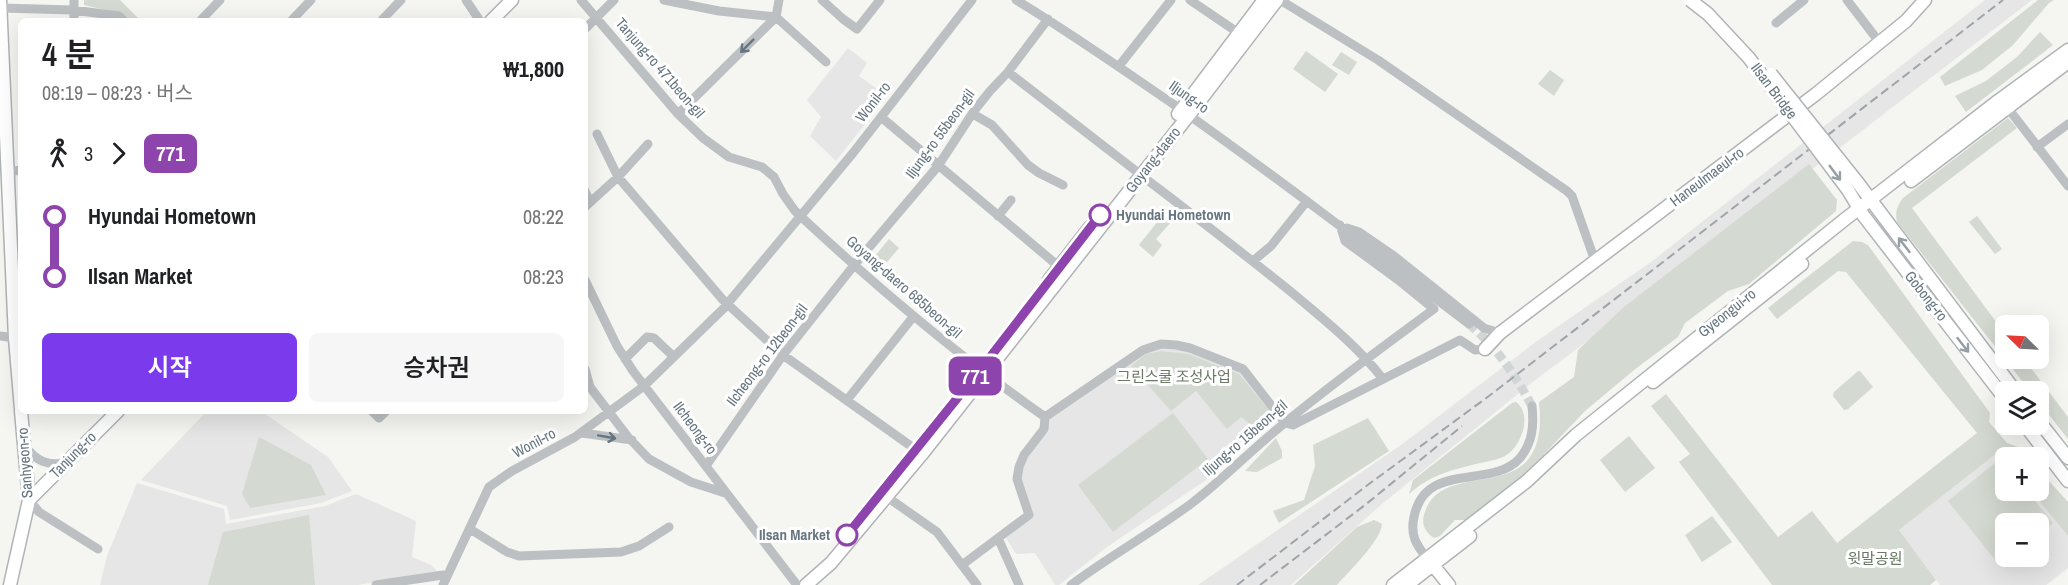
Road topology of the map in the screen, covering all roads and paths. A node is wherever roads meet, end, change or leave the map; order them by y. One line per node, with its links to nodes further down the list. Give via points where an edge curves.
1 (0, 0): 26 (main road, Sanhyeon-ro)
2 (220, 0): 31 (street)
3 (296, 0): 27 (street)
4 (311, 0): 27 (street)
5 (401, 0): 33 (street)
6 (466, 0): 34 (street)
7 (512, 0): 35 (main road)
8 (581, 0): 28 (street, Tanjung-ro 471beon-gil)
9 (614, 0): 28 (street)
10 (664, 0): 29 (street)
11 (779, 0): 29 (street)
12 (822, 0): 13 (street, via 857,28)
13 (880, 0)
14 (972, 0): 50 (street, Wonil-ro)
15 (1016, 0): 36 (street, Iljung-ro)
16 (1171, 0): 44 (street)
17 (1190, 0): 39 (street)
18 (1264, 0): 39 (main road, Goyang-daero)
19 (1279, 0): 39 (main road, Goyang-daero); 73 (street, Goyang-daero, via 1378,60 1567,191)
20 (1690, 0): 63 (main road, Ilsan Bridge, one-way to 63, bridge, via 1749,58)
21 (1704, 0): 63 (main road, Ilsan Bridge, bridge, via 1736,31)
22 (1804, 0): 37 (street)
23 (1847, 0): 40 (street)
24 (1925, 0): 40 (main road, Haneulmaeul-ro)
25 (74, 5): 26 (street); 30 (street)
26 (1, 8): 58 (main road, Sanhyeon-ro)
27 (304, 8): 32 (street)
28 (597, 17): 38 (street); 48 (street, Tanjung-ro 471beon-gil)
29 (776, 17): 42 (street); 48 (street, one-way to 48)
30 (120, 18)
31 (203, 18)
32 (294, 18)
33 (384, 18)
34 (478, 18)
35 (494, 18)
36 (1048, 19): 44 (street, Iljung-ro); 45 (street, Iljung-ro 55beon-gil)
37 (1776, 23)
38 (588, 26)
39 (1243, 36): 47 (main road, Goyang-daero)
40 (1880, 43): 73 (main road, Haneulmaeul-ro)
41 (2068, 51): 66 (main road, Gyeongui-ro, via 1998,101)
42 (826, 62)
43 (2068, 62): 46 (main road, Gyeongui-ro)
44 (1119, 66): 47 (street, Iljung-ro)
45 (1008, 72): 49 (street, Iljung-ro 55beon-gil); 57 (street, Goyang-daero)
46 (2007, 107): 54 (street); 66 (main road, Gyeongui-ro)
47 (1185, 113): 57 (main road, Goyang-daero); 65 (street, Iljung-ro); 75 (main road, Goyang-daero)
48 (678, 114): 69 (street, Tanjung-ro 471beon-gil, via 729,156 762,167 774,177)
49 (973, 114): 55 (street, Iljung-ro 55beon-gil); 61 (street, via 992,125 1028,165)
50 (881, 117): 55 (street); 69 (street, Wonil-ro)
51 (2068, 124): 54 (street)
52 (597, 134): 59 (street)
53 (648, 144): 59 (street)
54 (2037, 147): 62 (street)
55 (939, 166): 70 (street); 74 (street, Iljung-ro 55beon-gil)
56 (18, 170): 58 (street)
57 (1136, 171): 75 (main road, Goyang-daero)
58 (8, 172): 83 (main road, Sanhyeon-ro)
59 (618, 177): 67 (street); 77 (street)
60 (1146, 179): 72 (street, Goyang-daero)
61 (1063, 185)
62 (2068, 186)
63 (1853, 187): 66 (main road, Gobong-ro); 68 (main road, Gobong-ro)
64 (1011, 200): 70 (street)
65 (1307, 201): 71 (street, Iljung-ro); 72 (street, via 1271,246)
66 (1873, 204): 68 (main road, Gyeongui-ro); 93 (main road, Gobong-ro, one-way to 66)
67 (588, 205)
68 (1861, 212): 95 (main road, Gobong-ro, one-way to 95); 120 (main road, Gyeongui-ro, via 1575,435)
69 (801, 216): 74 (street, Goyang-daero 685beon-gil); 77 (street, Wonil-ro)
70 (998, 216): 75 (street)
71 (1340, 225): 78 (street, Iljung-ro, via 1345,241); 80 (street, Iljung-ro); 81 (street, Iljung-ro, via 1359,232 1484,328)
72 (1253, 261): 88 (street, Goyang-daero)
73 (1595, 261): 81 (main road, Haneulmaeul-ro)
74 (855, 264): 79 (street, Goyang-daero 685beon-gil); 85 (street, Ilcheong-ro 12beon-gil)
75 (1062, 270): 90 (main road, Goyang-daero)
76 (588, 286): 87 (street, Ilcheong-ro)
77 (727, 305): 85 (street); 86 (street, Wonil-ro)
78 (1434, 309): 88 (street, Iljung-ro 15beon-gil)
79 (913, 317): 90 (street, Goyang-daero 685beon-gil); 96 (street)
80 (1469, 324)
81 (1500, 333): 84 (main road, Haneulmaeul-ro)
82 (0, 336): 83 (street)
83 (15, 338): 89 (main road, Sanhyeon-ro)
84 (1485, 349): 91 (street, via 1475,350 1460,340)
85 (783, 355): 96 (street); 111 (street, Ilcheong-ro 12beon-gil)
86 (674, 357): 87 (street, via 647,337); 94 (street, Wonil-ro)
87 (625, 358): 94 (street, Ilcheong-ro)
88 (1366, 358): 91 (street, Goyang-daero); 102 (street, Iljung-ro 15beon-gil)
89 (18, 374)
90 (985, 374): 101 (street); 108 (main road, Goyang-daero)
91 (1383, 379): 102 (street, via 1293,425)
92 (588, 380): 98 (street)
93 (2008, 381)
94 (644, 386): 98 (street, Wonil-ro); 111 (street, Ilcheong-ro)
95 (1995, 386)
96 (847, 400): 108 (street)
97 (1532, 405): 120 (street, via 1534,425 1529,444 1519,459 1504,469 1443,482 1428,490 1419,501 1412,531 1415,544)
98 (609, 412): 103 (street, Wonil-ro); 106 (street)
99 (21, 414): 107 (main road, Sanhyeon-ro)
100 (115, 414): 110 (main road, Tanjung-ro)
101 (1045, 417): 102 (street, via 1143,350 1161,344 1190,348 1243,369); 118 (street, via 1044,429 1024,455 1017,479 1029,515)
102 (1284, 423): 129 (street, Iljung-ro 15beon-gil, via 1192,503)
103 (582, 433): 106 (street, one-way to 106); 117 (street, Wonil-ro, via 492,484)
104 (2049, 434): 109 (main road)
105 (2032, 435): 112 (main road)
106 (632, 440): 113 (street, via 649,459 691,482)
107 (24, 446): 110 (street, via 43,463); 115 (main road, Sanhyeon-ro)
108 (918, 452): 114 (main road, Goyang-daero)
109 (2068, 458)
110 (67, 462): 115 (main road, Tanjung-ro)
111 (706, 466): 113 (street, Ilcheong-ro)
112 (2068, 481)
113 (726, 493): 125 (street, Ilcheong-ro)
114 (884, 494): 121 (street, via 937,532); 125 (main road, Goyang-daero); 126 (main road, Goyang-daero, via 831,563)
115 (29, 500): 119 (street, via 39,512); 123 (main road, Sanhyeon-ro)
116 (669, 527): 117 (street, via 621,552 519,556)
117 (470, 529): 122 (street, Wonil-ro)
118 (998, 538): 121 (street); 128 (street)
119 (99, 549)
120 (1430, 562): 130 (main road, Gyeongui-ro); 131 (main road, Gyeongui-ro); 132 (main road)
121 (962, 565): 127 (street)
122 (445, 581): 124 (street, via 442,575)
123 (10, 585)
124 (376, 585)
125 (797, 585)
126 (806, 585)
127 (977, 585)
128 (1019, 585)
129 (1071, 585)
130 (1394, 585)
131 (1407, 585)
132 (1449, 585)

